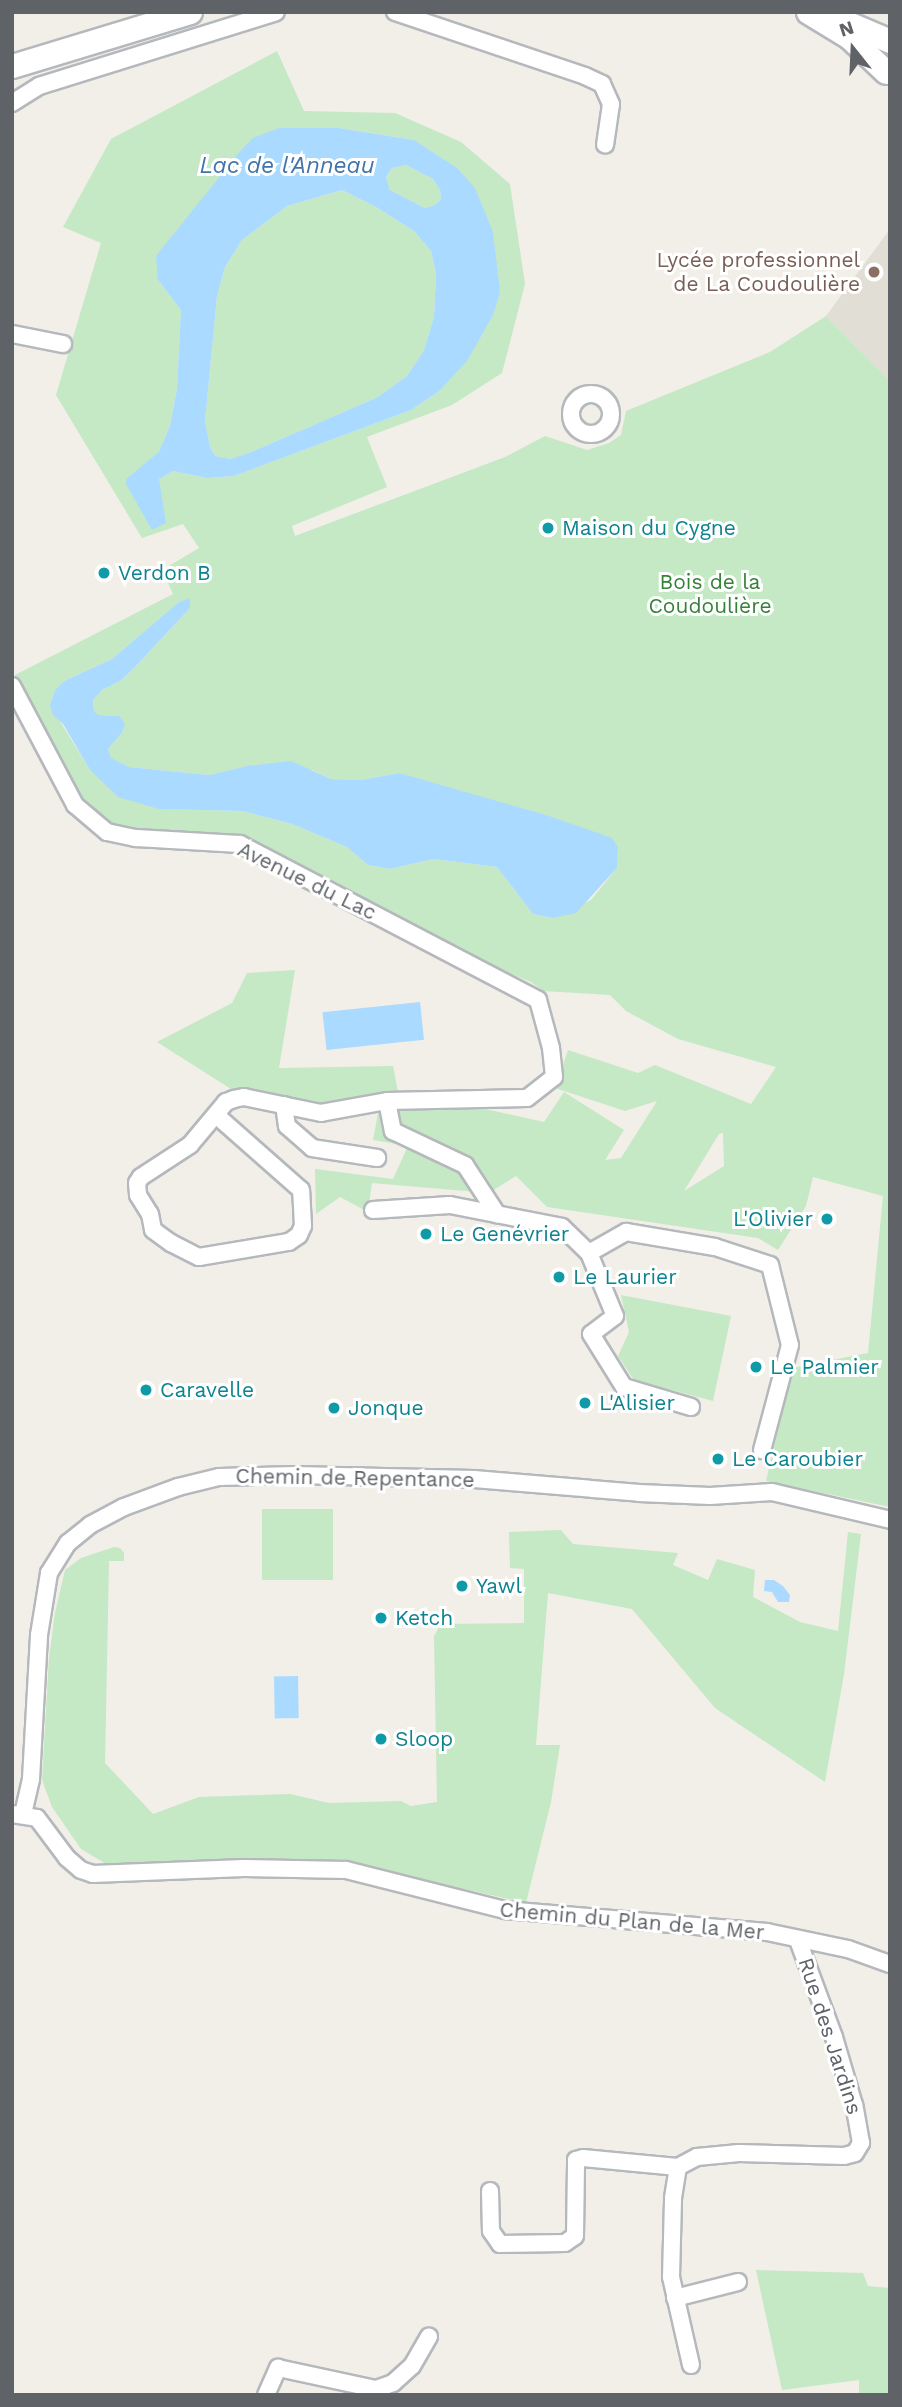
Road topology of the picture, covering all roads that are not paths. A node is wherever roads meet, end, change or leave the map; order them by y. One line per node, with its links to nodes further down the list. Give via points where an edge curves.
1 (190, 12): 8 (street)
2 (276, 12): 10 (street, via 39,86)
3 (395, 12): 11 (street, via 602,85 611,104)
4 (808, 12): 9 (street, via 849,37)
5 (826, 12): 6 (street)
6 (890, 41)
7 (890, 46): 9 (street, via 884,55)
8 (12, 66)
9 (888, 76)
10 (12, 103)
11 (605, 145)
12 (12, 334): 13 (street)
13 (63, 344)
14 (12, 686): 15 (street, Avenue du Lac, via 75,805 107,832 240,844 538,1000 554,1077 527,1098)
15 (387, 1101): 16 (street, via 321,1113); 20 (street, via 393,1131 465,1166)
16 (284, 1105): 17 (street, via 238,1098 226,1102); 18 (street, via 287,1126 312,1148)
17 (216, 1114): 17 (street, via 301,1190 303,1226 294,1239 204,1257 153,1230 136,1184 190,1144)
18 (377, 1158)
19 (373, 1210): 20 (street, via 450,1205)
20 (497, 1214): 21 (street, via 562,1227)
21 (589, 1253): 22 (street, via 615,1316 591,1334 624,1387); 23 (street, via 626,1232 715,1247 770,1265 790,1345)
22 (691, 1407)
23 (762, 1450)
24 (890, 1520): 25 (street, Chemin de Repentance, via 772,1492 710,1496 474,1479 295,1475 219,1477 178,1486 90,1525 68,1543 49,1573 39,1635 31,1779)
25 (16, 1816): 26 (street, Chemin du Plan de la Mer, via 37,1818 67,1858 93,1874 244,1868 346,1870 505,1910 767,1932)
26 (798, 1940): 27 (street, Chemin du Plan de la Mer, via 848,1949); 28 (street, Rue des Jardins, via 834,2037 862,2144 855,2153 844,2156 739,2153 697,2157)
27 (890, 1964)
28 (678, 2167): 29 (street, via 576,2160 575,2236 565,2243 500,2244 491,2231); 31 (street, via 671,2277)
29 (490, 2192)
30 (738, 2282): 31 (street)
31 (676, 2298): 33 (street)
32 (429, 2337): 34 (street, via 412,2366 393,2383 376,2389 278,2368)
33 (691, 2365)
34 (266, 2395)

